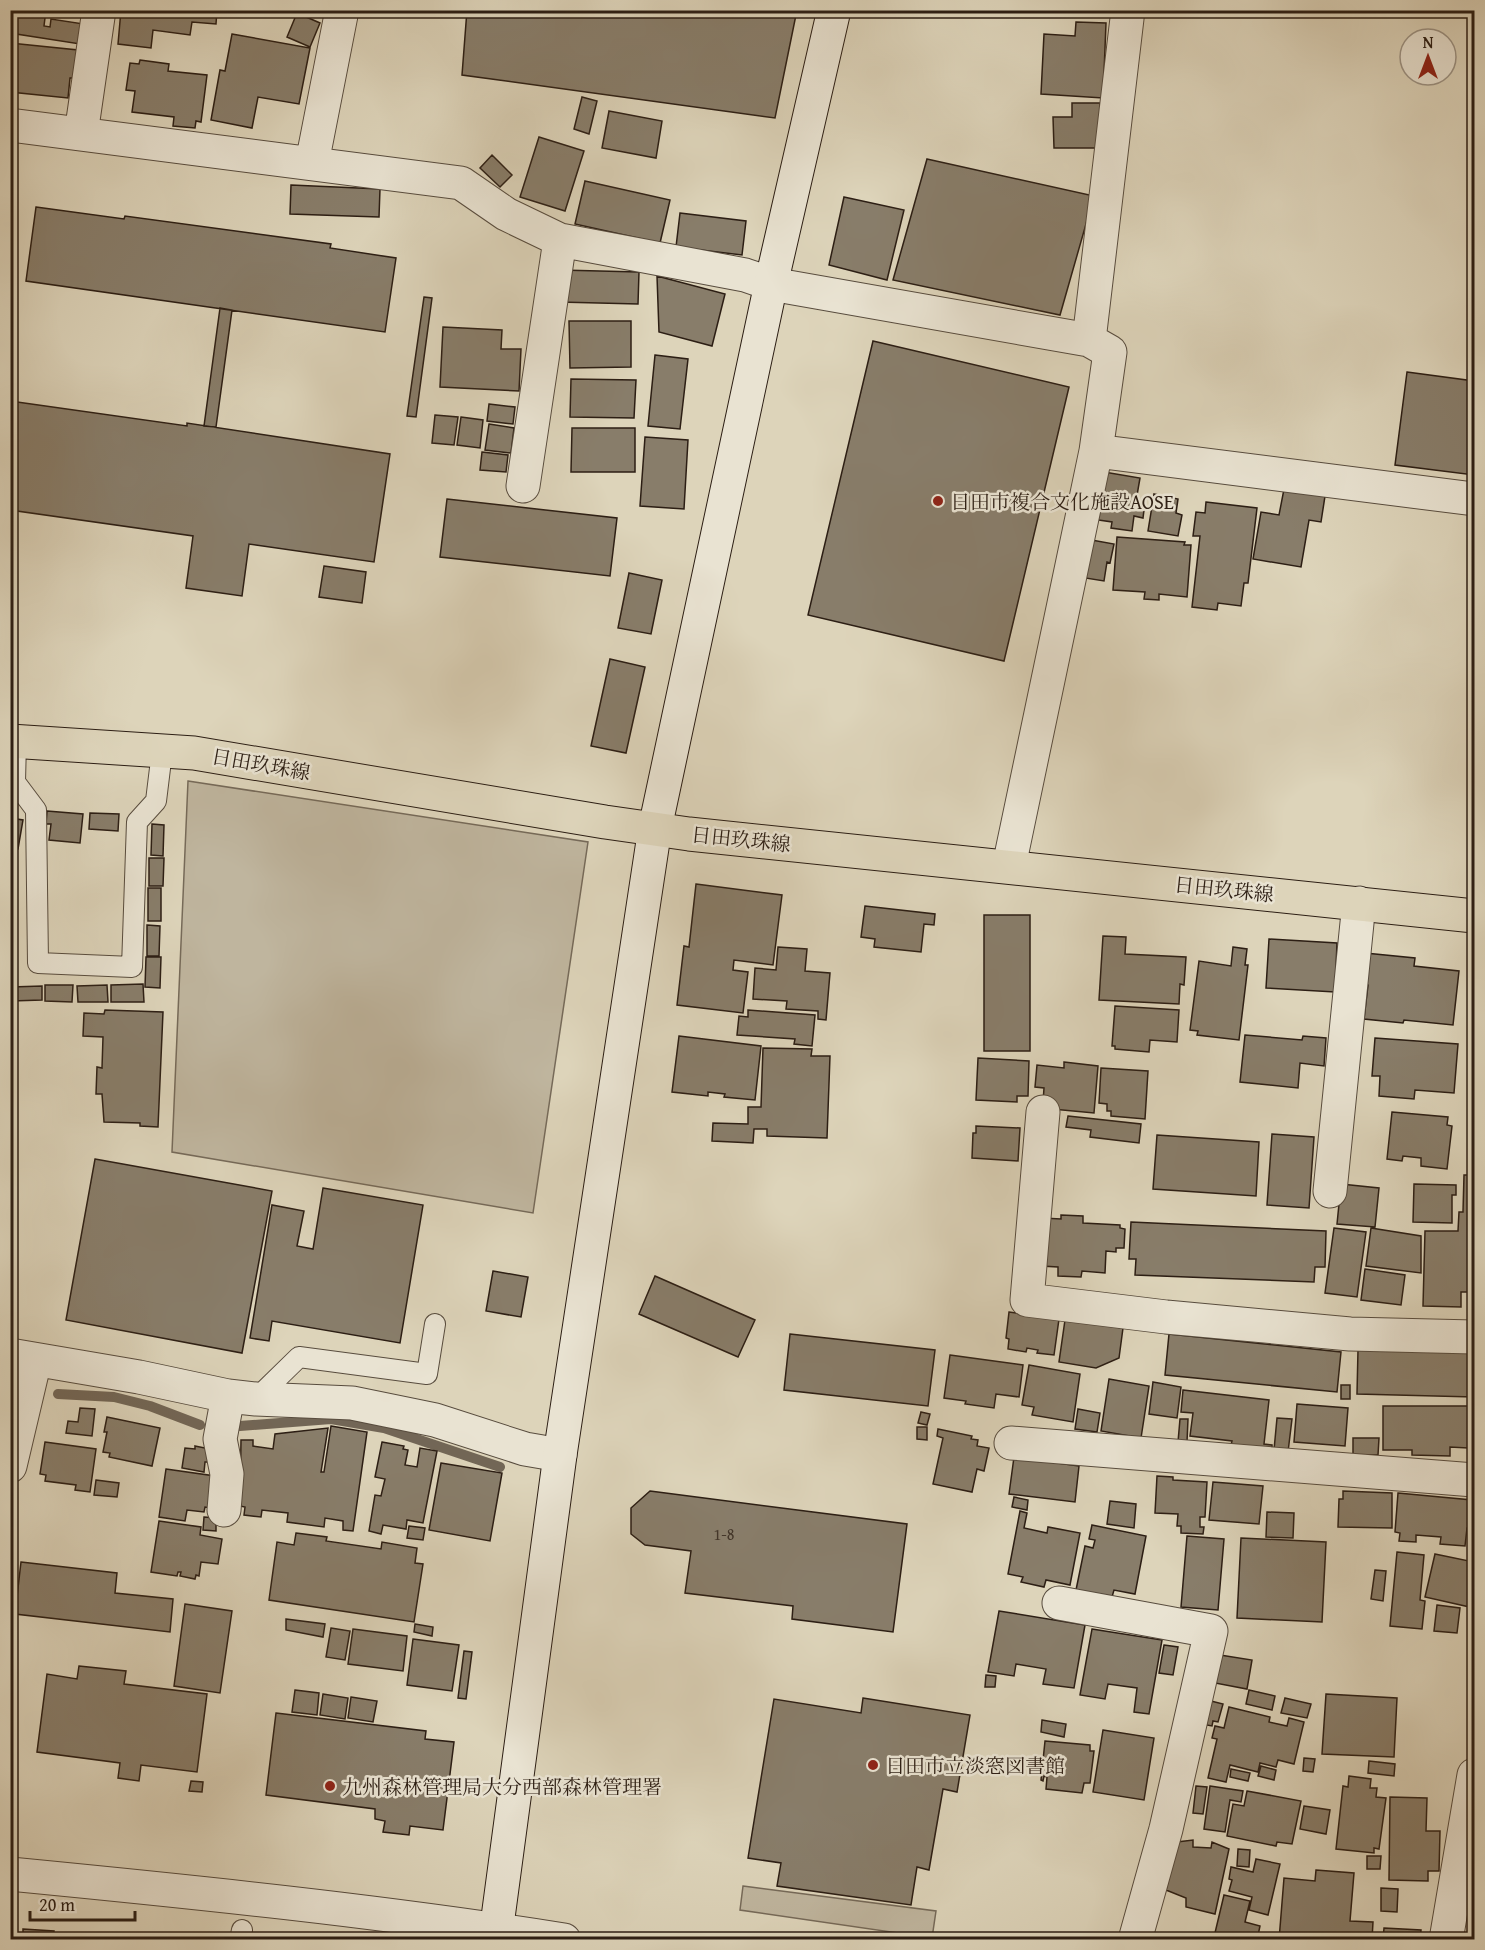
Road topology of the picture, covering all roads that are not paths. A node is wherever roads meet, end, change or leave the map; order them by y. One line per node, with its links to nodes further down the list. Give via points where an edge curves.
1 (99, 10): 6 (street)
2 (342, 10): 7 (street)
3 (834, 10): 9 (street)
4 (1128, 10): 10 (street)
5 (10, 125): 6 (street)
6 (81, 134): 7 (street)
7 (312, 163): 8 (street, via 461,183 506,214)
8 (560, 240): 9 (street, via 745,275); 12 (street)
9 (771, 284): 10 (street); 16 (street)
10 (1089, 340): 11 (street, via 1110,352)
11 (1096, 451): 13 (street); 17 (street)
12 (523, 486)
13 (1474, 499)
14 (13, 742): 15 (main road, 日田玖珠線); 15 (lane, via 15,782 36,810 38,963 132,967 137,822 156,801)
15 (162, 752): 16 (main road, 日田玖珠線, via 194,753)
16 (655, 828): 17 (main road, 日田玖珠線); 27 (street)
17 (1008, 866): 18 (main road, 日田玖珠線)
18 (1359, 903): 19 (main road, 日田玖珠線); 21 (street)
19 (1474, 916)
20 (1043, 1112): 23 (street, via 1027,1300 1350,1334)
21 (1330, 1191)
22 (435, 1324): 25 (lane, via 427,1374 299,1357)
23 (1474, 1337)
24 (23, 1358): 25 (street); 28 (street)
25 (242, 1398): 27 (street, via 352,1403 435,1420 525,1449); 30 (street, via 220,1439 227,1474)
26 (1011, 1443): 29 (street)
27 (560, 1455): 34 (street)
28 (10, 1466)
29 (1474, 1480)
30 (224, 1510)
31 (1059, 1604): 36 (street, via 1211,1631 1166,1829)
32 (1474, 1775): 37 (street)
33 (10, 1874): 34 (street, via 210,1894)
34 (496, 1934): 35 (street)
35 (564, 1940)
36 (1135, 1940)
37 (1446, 1940)

